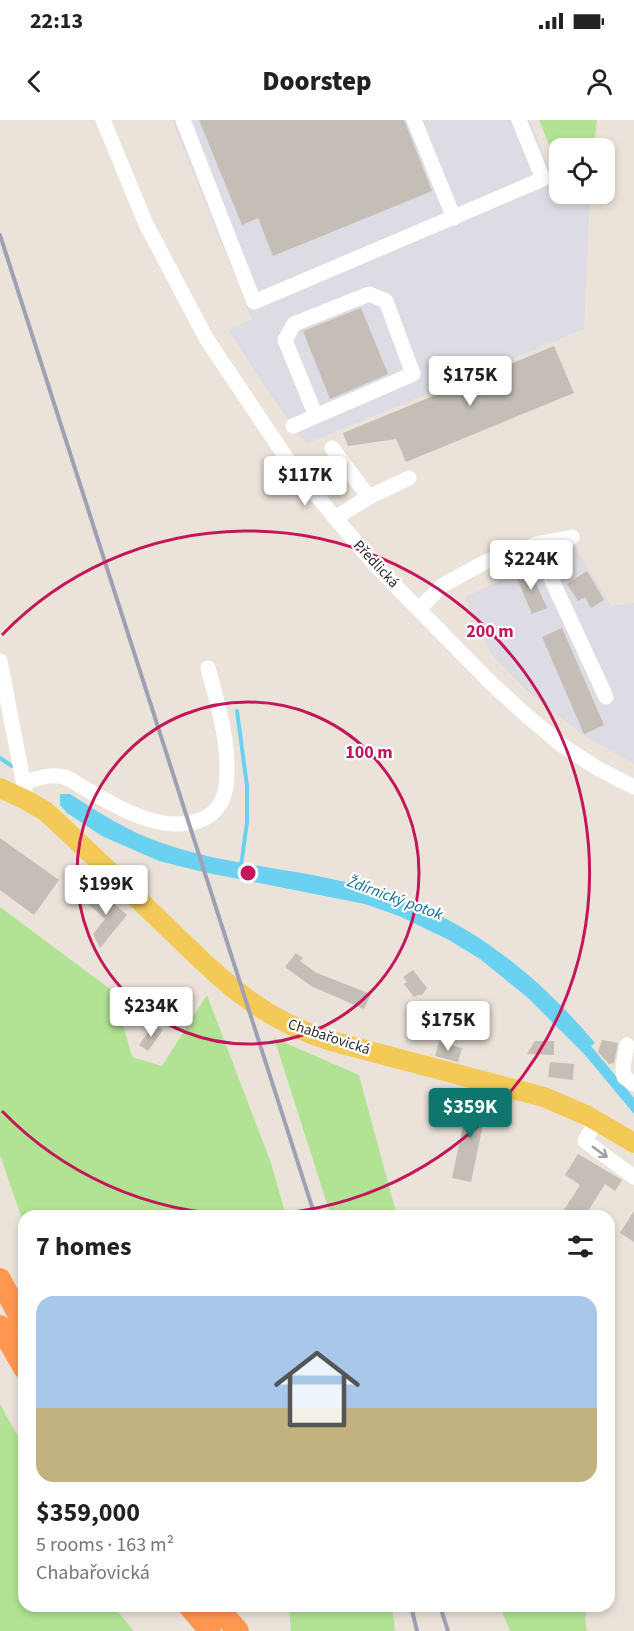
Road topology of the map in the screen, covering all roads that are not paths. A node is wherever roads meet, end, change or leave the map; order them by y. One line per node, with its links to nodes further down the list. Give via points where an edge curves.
1 (103, 120): 11 (street, Předlická, via 146,224 206,338 285,456)
2 (183, 120): 5 (street, via 254,302)
3 (414, 120): 5 (street)
4 (519, 120): 5 (street, via 543,179)
5 (454, 218)
6 (316, 416): 6 (street, via 285,340 294,324 369,294 386,301 413,374); 7 (street)
7 (293, 426)
8 (332, 448): 10 (street)
9 (410, 478): 10 (street)
10 (369, 496): 11 (street)
11 (334, 518): 14 (street, Předlická)
12 (572, 537): 14 (street, via 536,544 485,562 443,585)
13 (543, 561): 17 (street)
14 (418, 609): 19 (street, Předlická, via 490,682 563,746)
15 (0, 661): 18 (street)
16 (208, 668): 21 (street, via 226,752 226,787 217,808 201,820 171,824 141,817 65,777 53,775)
17 (606, 698)
18 (4, 702): 21 (street)
19 (634, 787)
20 (0, 788): 21 (main road, Chabařovická)
21 (25, 791): 24 (main road, Chabařovická, via 228,985 277,1020 331,1041 544,1097)
22 (627, 1045): 23 (street, via 622,1066 624,1077)
23 (634, 1084)
24 (597, 1121): 25 (main road, Chabařovická); 26 (street, one-way to 26, via 585,1141)
25 (634, 1143)
26 (634, 1177)
27 (0, 1279): 28 (highway)
28 (18, 1313)
29 (0, 1326): 30 (highway)
30 (18, 1358)
31 (194, 1612): 33 (highway)
32 (221, 1612): 34 (highway)
33 (210, 1631)
34 (238, 1631)

